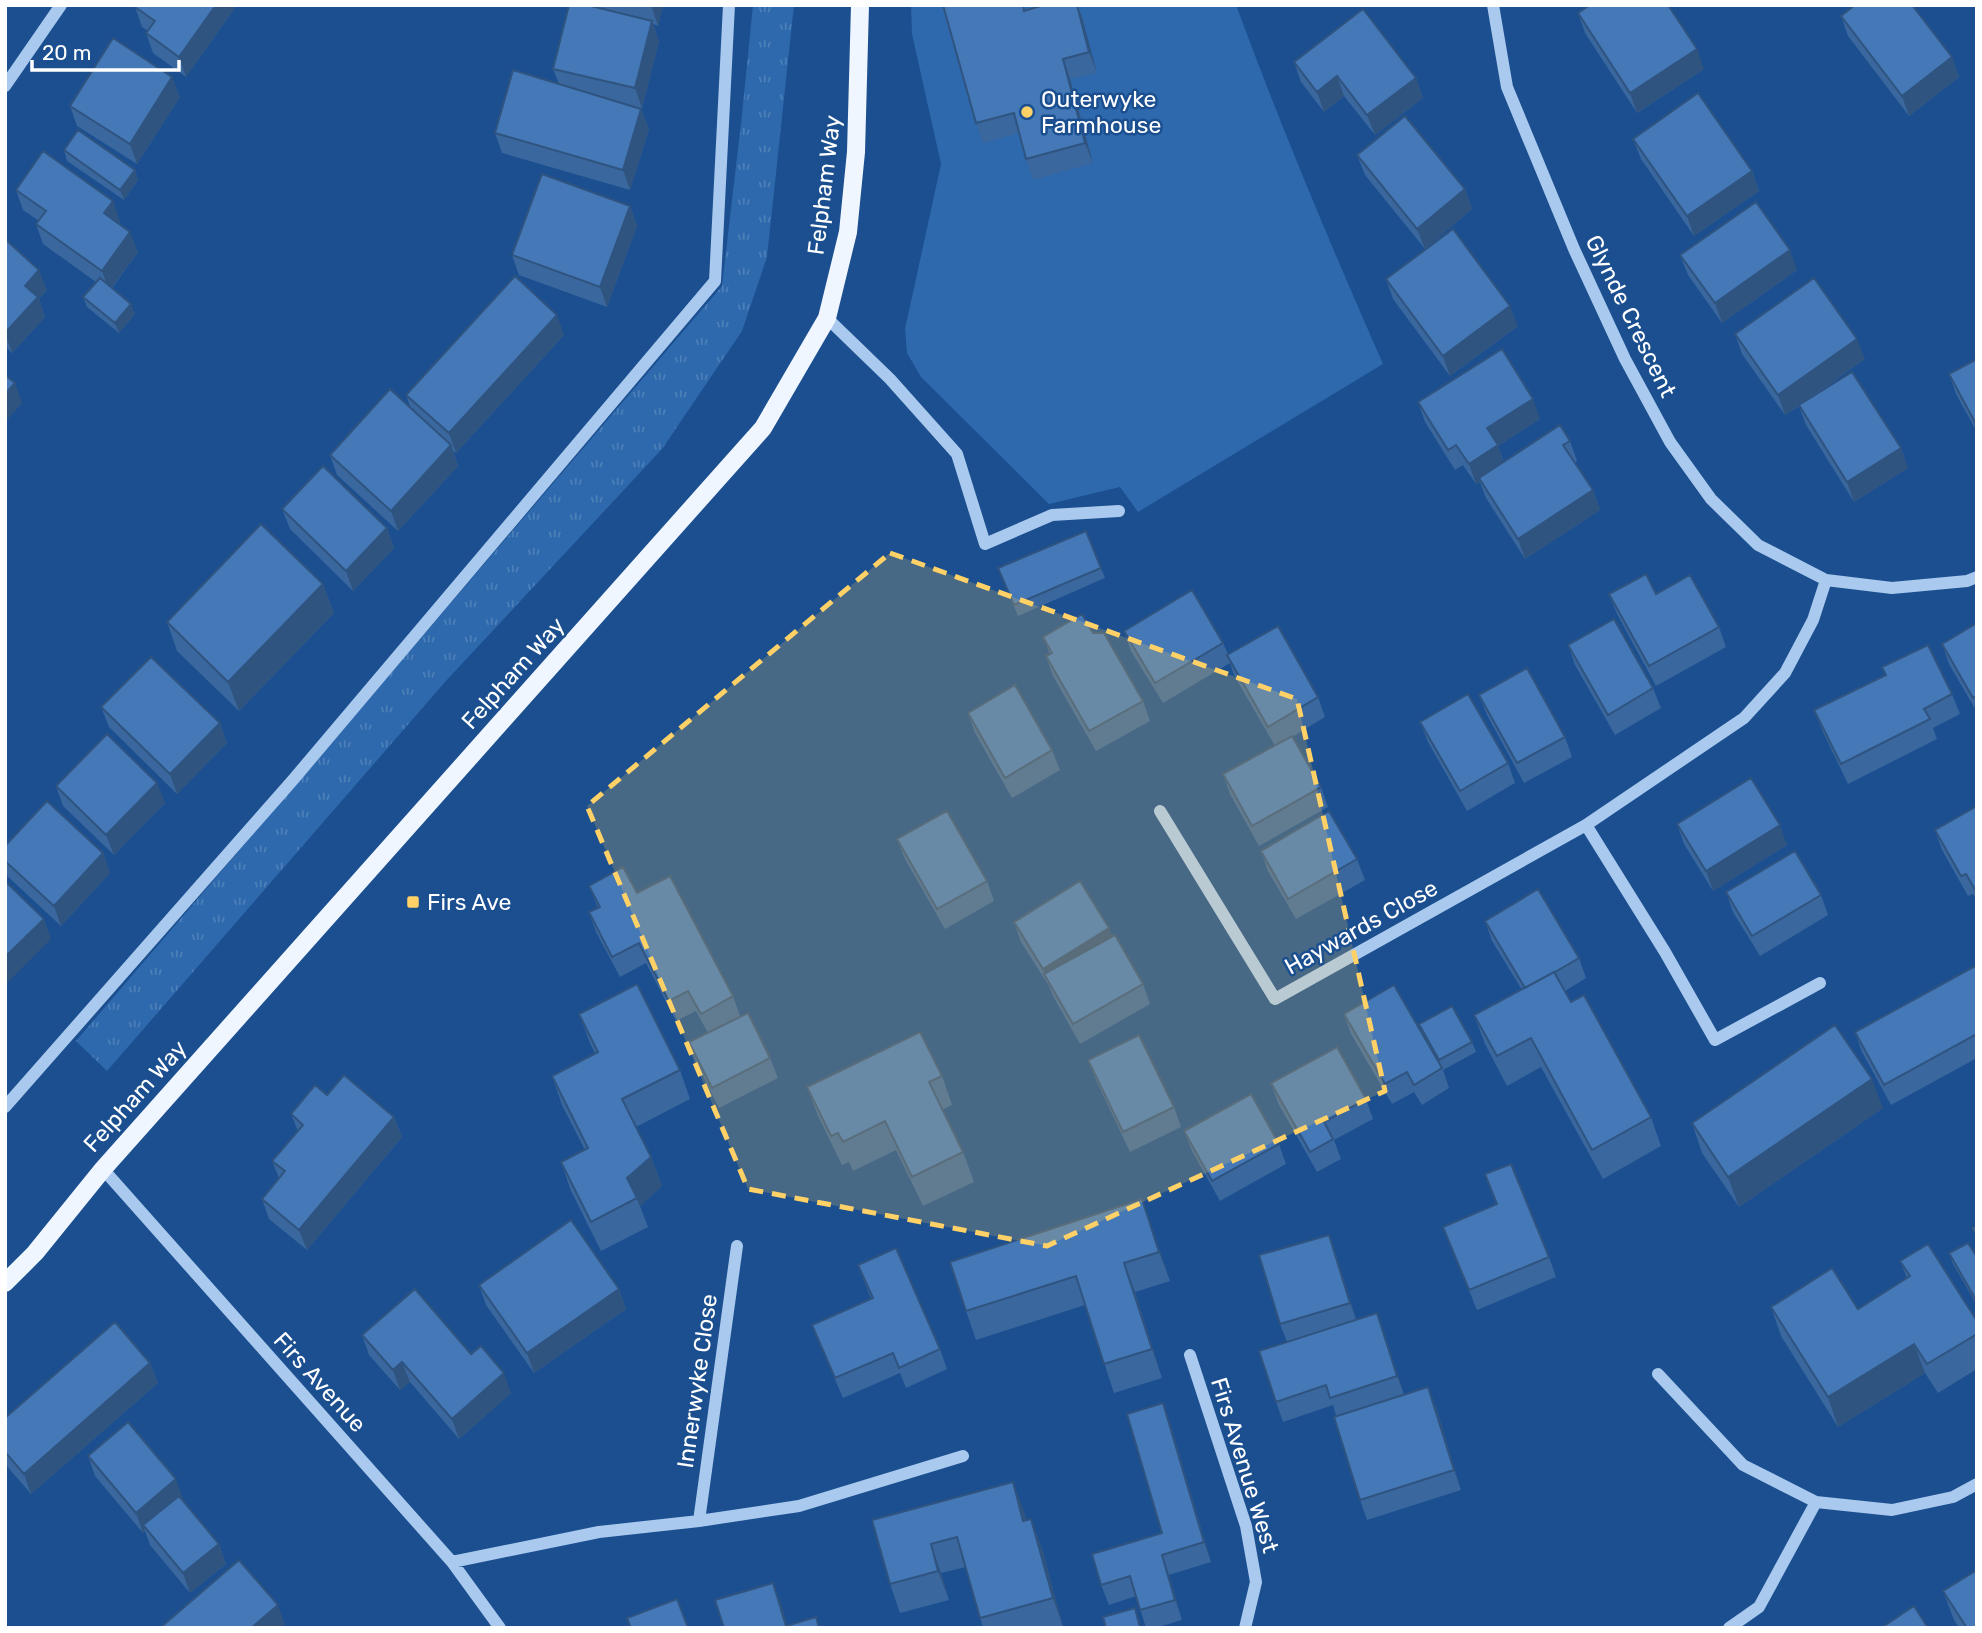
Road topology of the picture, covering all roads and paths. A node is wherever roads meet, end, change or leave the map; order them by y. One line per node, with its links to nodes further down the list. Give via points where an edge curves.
1 (61, 5): 5 (street)
2 (729, 5): 13 (street, via 715,281 292,781)
3 (860, 5): 6 (main road, Felpham Way, via 856,152 848,232)
4 (1493, 5): 9 (street, Glynde Crescent, via 1507,87 1574,249 1670,443 1712,499 1758,545)
5 (5, 86)
6 (827, 318): 7 (street, via 957,454 985,544 1052,516); 14 (main road, Felpham Way, via 763,428)
7 (1119, 511)
8 (1977, 577): 9 (street, via 1892,588)
9 (1826, 580): 11 (street, Haywards Close, via 1813,620 1784,673 1744,719)
10 (1160, 811): 11 (street, Haywards Close, via 1275,999)
11 (1586, 825): 12 (street, via 1715,1040)
12 (1820, 983)
13 (5, 1107)
14 (103, 1169): 16 (main road, Felpham Way); 23 (street, Firs Avenue)
15 (737, 1246): 22 (street, Innerwyke Close)
16 (5, 1283)
17 (1190, 1355): 25 (street, Firs Avenue West, via 1246,1526 1256,1582)
18 (1658, 1374): 21 (street, via 1743,1465)
19 (963, 1456): 22 (street, via 799,1506)
20 (1977, 1484): 21 (street, via 1953,1497 1892,1510)
21 (1816, 1502): 26 (street, via 1759,1607)
22 (699, 1521): 23 (street, via 599,1532)
23 (452, 1562): 24 (street, Firs Avenue)
24 (500, 1628)
25 (1245, 1628)
26 (1729, 1628)

